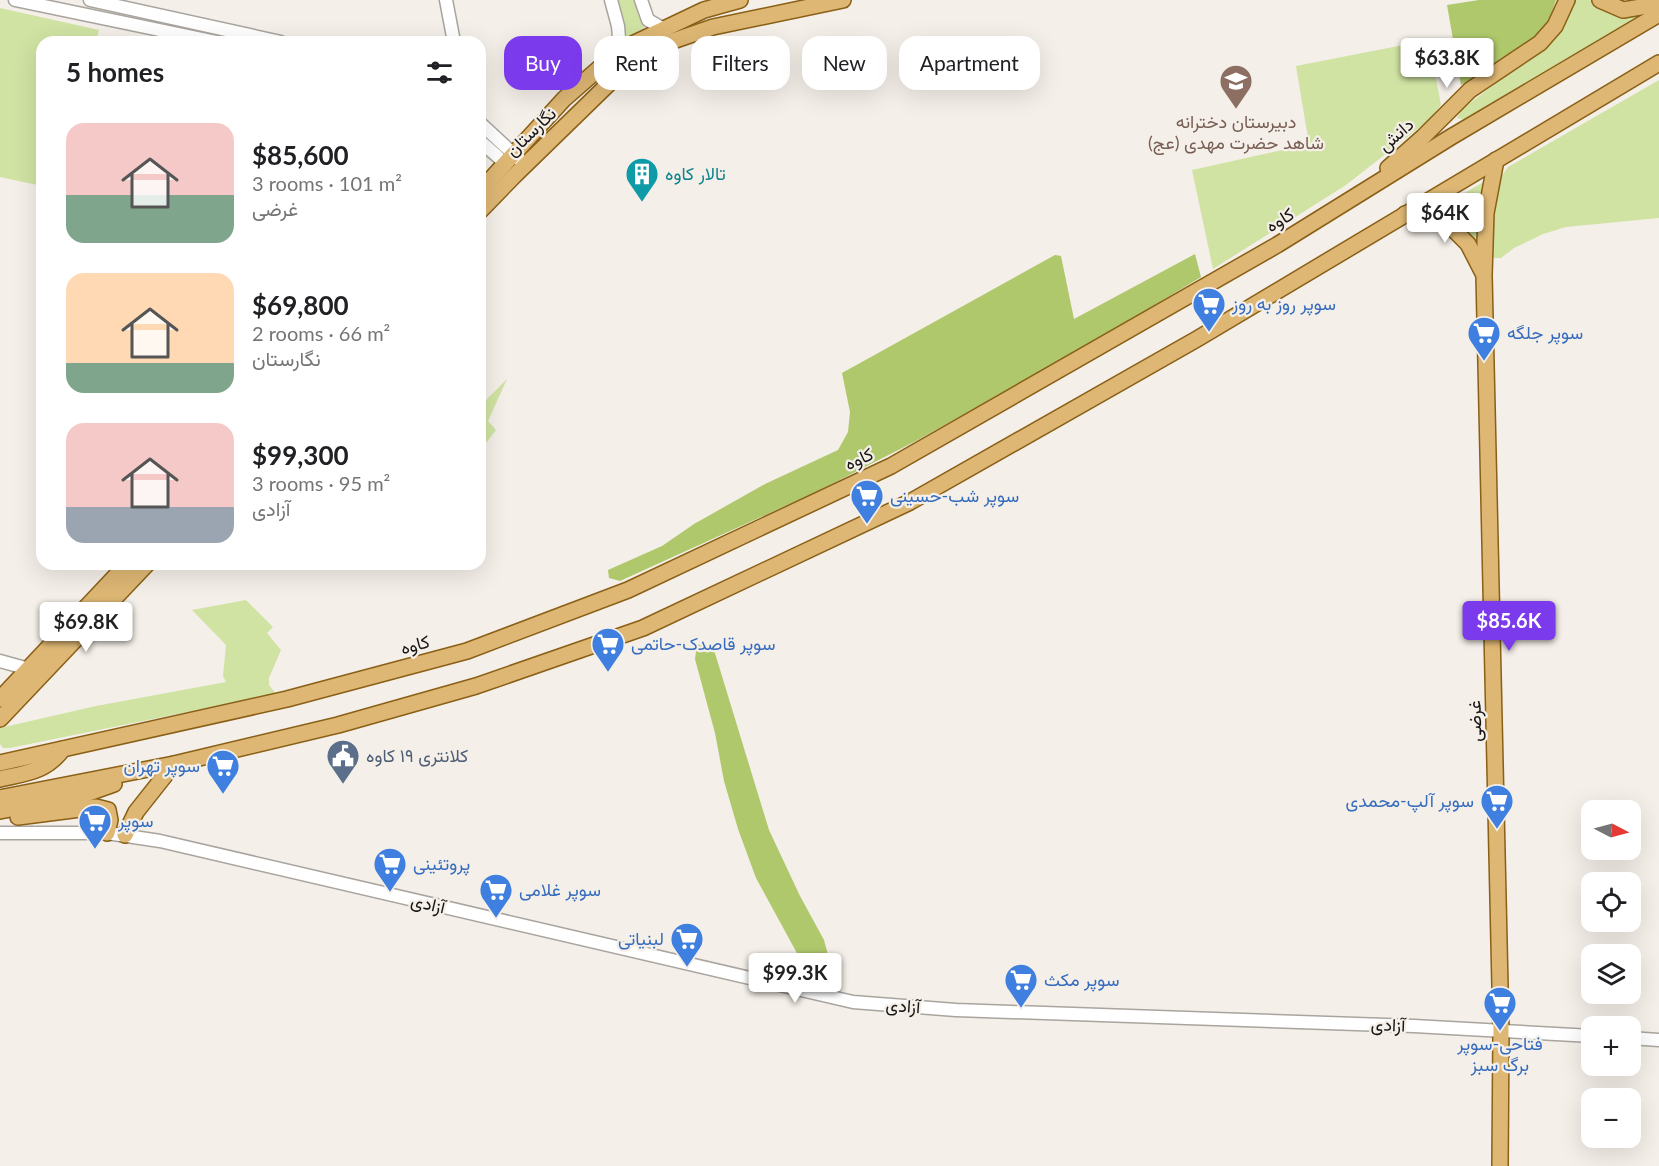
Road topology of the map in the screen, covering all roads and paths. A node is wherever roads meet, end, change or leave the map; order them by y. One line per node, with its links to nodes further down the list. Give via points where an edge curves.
1 (15, 0): 14 (street)
2 (90, 0): 15 (street)
3 (446, 0): 16 (street)
4 (611, 0): 17 (street)
5 (641, 0): 13 (street, via 648,20)
6 (740, 0): 13 (main road, نگارستان)
7 (843, 0): 11 (main road, نگارستان)
8 (1567, 0): 26 (main road, دانش, via 1555,26 1540,44 1470,90)
9 (1600, 0): 10 (main road, via 1623,10)
10 (1659, 4)
11 (785, 6): 24 (main road, نگارستان, via 670,42 628,65)
12 (1659, 14): 26 (main road, کاوه)
13 (662, 28): 18 (main road, نگارستان)
14 (188, 36)
15 (254, 36)
16 (453, 36)
17 (619, 36)
18 (647, 36)
19 (1659, 63): 23 (main road)
20 (594, 73): 24 (main road, نگارستان, via 564,99)
21 (486, 130): 24 (street)
22 (486, 145): 24 (street)
23 (1496, 160): 28 (main road); 29 (main road, غرضی, via 1486,213)
24 (515, 164): 25 (main road, نگارستان); 27 (main road, نگارستان)
25 (486, 186)
26 (1350, 200): 36 (main road, کاوه, via 891,466 628,590 457,654 286,699)
27 (486, 203)
28 (1405, 214): 29 (main road, via 1446,222 1468,244); 38 (main road, via 1197,339 910,502 643,628 411,705)
29 (1484, 275): 46 (main road, غرضی)
30 (121, 570): 33 (main road)
31 (141, 570): 35 (main road)
32 (0, 661): 33 (street)
33 (28, 669): 34 (main road)
34 (0, 699)
35 (0, 719)
36 (63, 749): 37 (main road, کاوه); 39 (main road, via 55,760 39,770)
37 (2, 759)
38 (174, 764): 40 (main road); 41 (main road, via 83,795); 45 (main road, via 136,812)
39 (0, 779)
40 (0, 798)
41 (0, 811)
42 (0, 819): 44 (main road, via 96,807 108,810)
43 (0, 833): 44 (street, آزادی)
44 (107, 833): 45 (street, آزادی)
45 (125, 835): 46 (street, آزادی, via 853,1002 956,1010)
46 (1501, 1031): 47 (street, آزادی); 50 (main road, غرضی)
47 (1581, 1035)
48 (1641, 1039): 49 (street)
49 (1659, 1040)
50 (1500, 1166)

